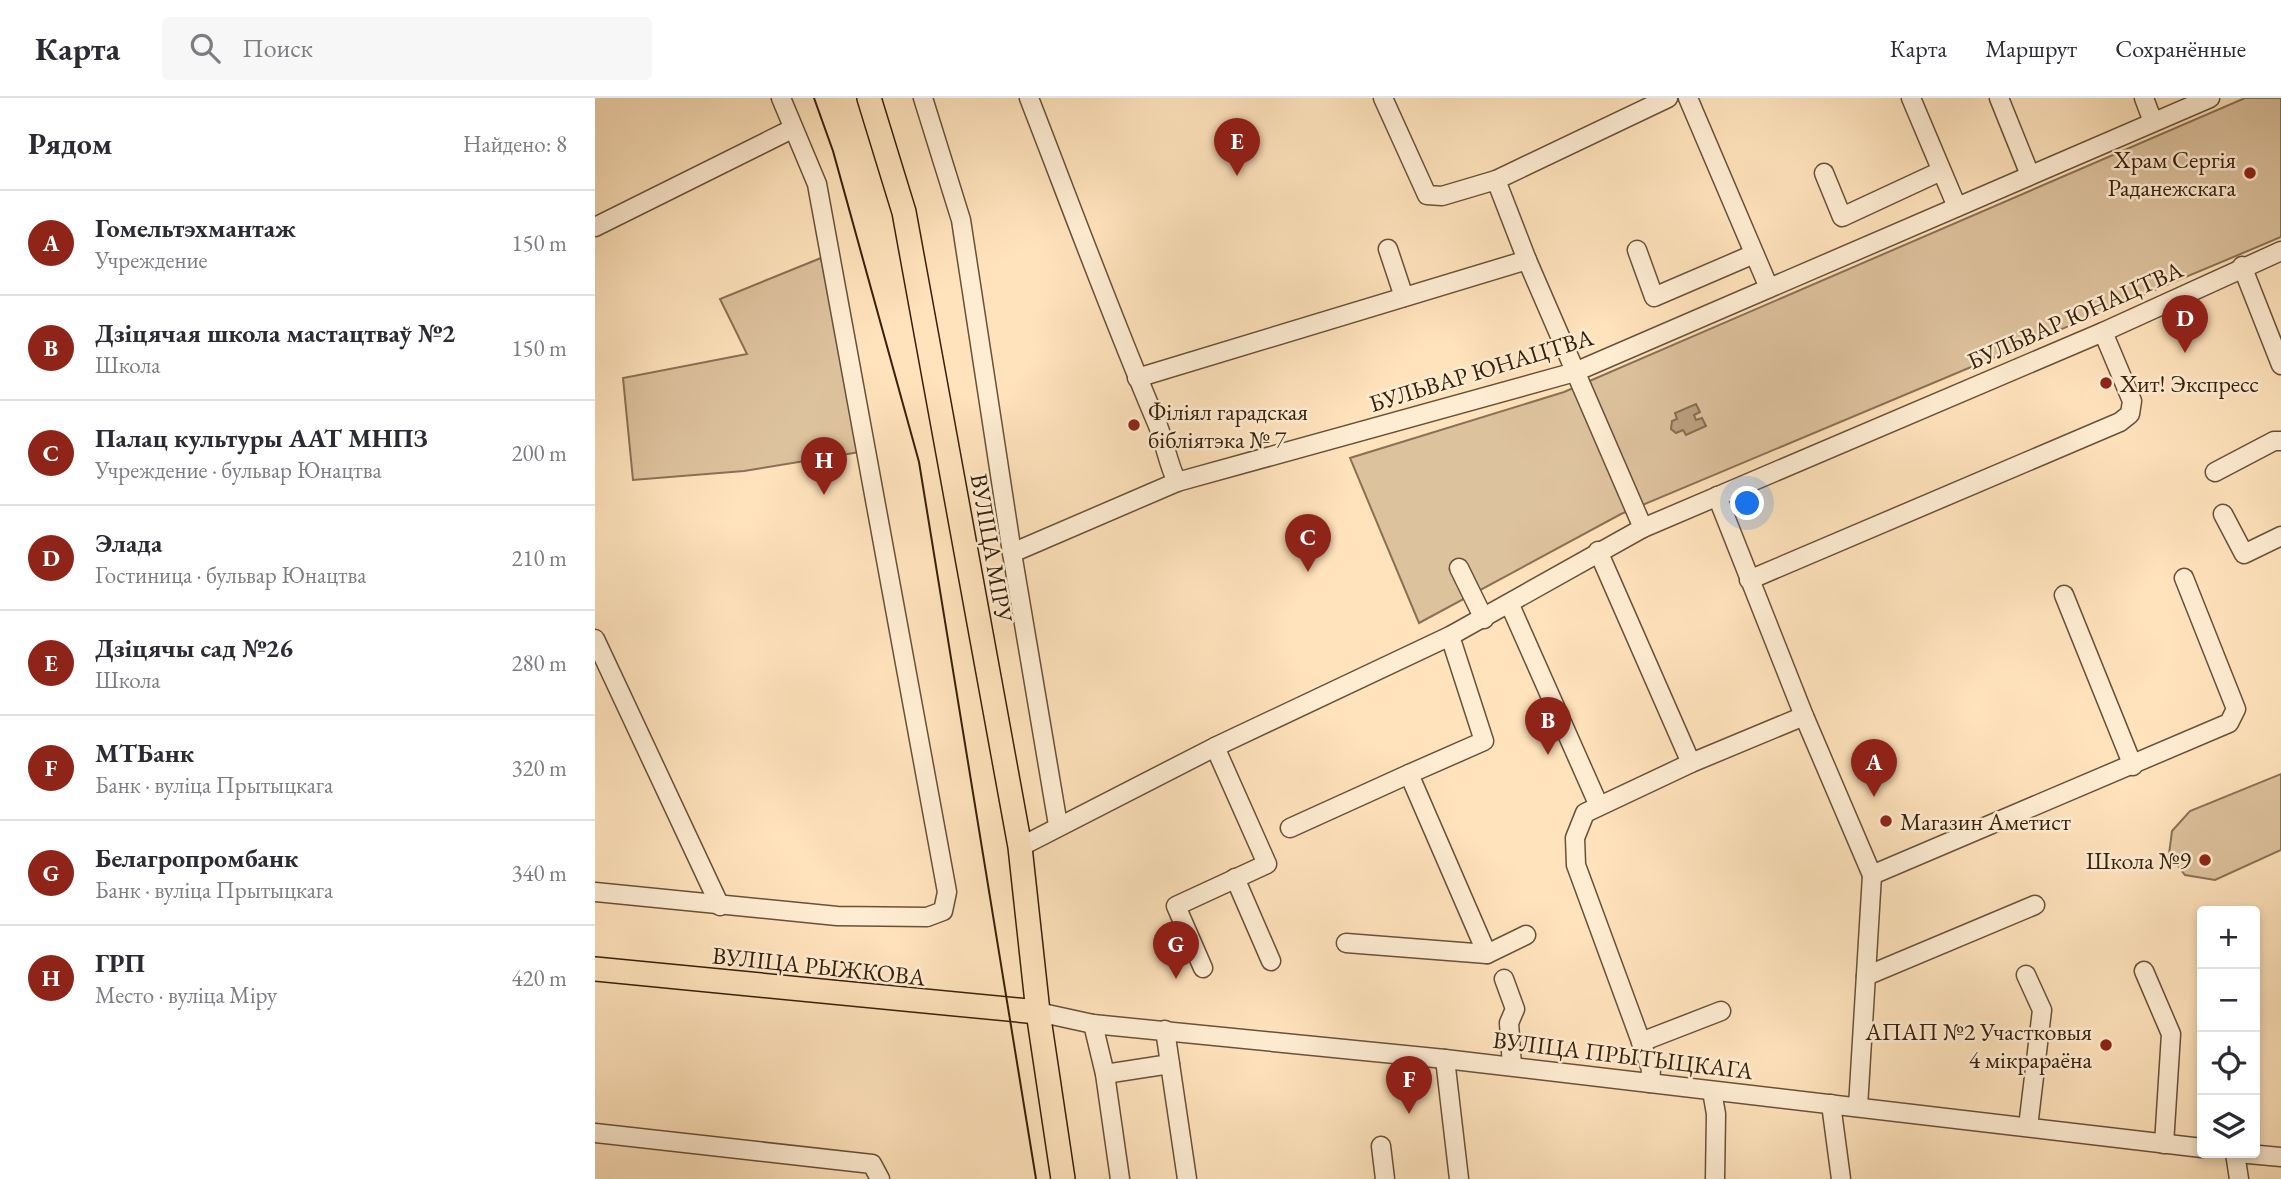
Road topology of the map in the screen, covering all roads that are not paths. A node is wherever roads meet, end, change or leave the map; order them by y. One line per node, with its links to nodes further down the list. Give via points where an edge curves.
1 (781, 98): 13 (street)
2 (869, 98): 57 (main road, ВУЛІЦА МІРУ, via 904,212)
3 (923, 98): 40 (street, via 961,220)
4 (1029, 98): 31 (street)
5 (1383, 98): 17 (street, via 1427,195 1442,196)
6 (1668, 98): 17 (street)
7 (1688, 98): 23 (street)
8 (1911, 98): 14 (street)
9 (1999, 98): 16 (street)
10 (2144, 98): 12 (street)
11 (2210, 98): 12 (street, БУЛЬВАР ЮНАЦТВА)
12 (2153, 122): 16 (street, БУЛЬВАР ЮНАЦТВА)
13 (792, 129): 19 (street); 62 (street, via 817,184 947,892 943,911 926,917 837,916)
14 (1941, 171): 15 (street, via 1842,217); 18 (street)
15 (1824, 173)
16 (2030, 176): 18 (street, БУЛЬВАР ЮНАЦТВА)
17 (1496, 180): 24 (street)
18 (1957, 207): 26 (street, БУЛЬВАР ЮНАЦТВА)
19 (595, 227)
20 (1388, 248): 27 (street)
21 (1637, 250): 23 (street, via 1654,298)
22 (2281, 251): 25 (street, БУЛЬВАР ЮНАЦТВА)
23 (1754, 254): 26 (street)
24 (1527, 260): 27 (street); 30 (street)
25 (2242, 266): 28 (street, БУЛЬВАР ЮНАЦТВА); 29 (street)
26 (1769, 288): 30 (street, БУЛЬВАР ЮНАЦТВА)
27 (1404, 297): 31 (street)
28 (2103, 332): 35 (street, БУЛЬВАР ЮНАЦТВА); 43 (street, via 2133,401 2130,414 2120,422)
29 (2281, 365)
30 (1575, 372): 34 (street, БУЛЬВАР ЮНАЦТВА); 37 (street)
31 (1137, 378): 34 (street)
32 (2281, 440): 33 (street)
33 (2215, 472)
34 (1177, 482): 40 (street, БУЛЬВАР ЮНАЦТВА)
35 (1717, 496): 37 (street, БУЛЬВАР ЮНАЦТВА); 43 (street)
36 (2223, 514): 38 (street, via 2244,554)
37 (1643, 528): 39 (street, БУЛЬВАР ЮНАЦТВА)
38 (2281, 536)
39 (1598, 551): 45 (street, БУЛЬВАР ЮНАЦТВА); 51 (street)
40 (1012, 553): 55 (street)
41 (1459, 568): 46 (street)
42 (2184, 578): 52 (street, via 2234,702 2235,716 2221,728)
43 (1749, 580): 49 (street)
44 (2064, 595): 52 (street)
45 (1510, 605): 46 (street, БУЛЬВАР ЮНАЦТВА); 54 (street)
46 (1484, 619): 47 (street, БУЛЬВАР ЮНАЦТВА)
47 (1450, 636): 50 (street, БУЛЬВАР ЮНАЦТВА); 53 (street, via 1484,741)
48 (595, 639): 62 (street)
49 (1804, 716): 51 (street); 58 (street)
50 (1215, 747): 55 (street, БУЛЬВАР ЮНАЦТВА); 59 (street, via 1268,864)
51 (1691, 763): 54 (street)
52 (2133, 766): 58 (street)
53 (1409, 774): 56 (street); 65 (street)
54 (1599, 806): 77 (street, via 1585,813 1575,838 1576,865)
55 (1058, 825): 57 (street, БУЛЬВАР ЮНАЦТВА)
56 (1290, 828)
57 (1020, 847): 74 (main road, ВУЛІЦА МІРУ)
58 (1872, 875): 71 (street)
59 (1235, 878): 66 (street); 67 (street, via 1176,906)
60 (595, 892): 62 (street)
61 (2035, 905): 71 (street)
62 (720, 906)
63 (1526, 935): 65 (street)
64 (1346, 943): 65 (street)
65 (1487, 954)
66 (1271, 961)
67 (1203, 968)
68 (595, 969): 74 (main road, ВУЛІЦА РЫЖКОВА)
69 (2144, 971): 88 (street, via 2171,1034)
70 (2026, 975): 86 (street, via 2042,1010)
71 (1866, 976): 85 (street)
72 (1504, 979): 80 (street, via 1515,1009 1510,1023)
73 (1721, 1011): 77 (street)
74 (1038, 1012): 75 (street, ВУЛІЦА ПРЫТЫЦКАГА); 95 (main road, ВУЛІЦА МІРУ)
75 (1093, 1024): 76 (street, ВУЛІЦА ПРЫТЫЦКАГА); 81 (street)
76 (1165, 1030): 78 (street, ВУЛІЦА ПРЫТЫЦКАГА); 79 (street)
77 (1641, 1042): 82 (street, via 1651,1069)
78 (1445, 1059): 80 (street, ВУЛІЦА ПРЫТЫЦКАГА); 99 (street)
79 (1170, 1064): 81 (street); 97 (street)
80 (1512, 1066): 82 (street, ВУЛІЦА ПРЫТЫЦКАГА)
81 (1105, 1074): 96 (street)
82 (1650, 1083): 83 (street, ВУЛІЦА ПРЫТЫЦКАГА)
83 (1712, 1091): 84 (street, ВУЛІЦА ПРЫТЫЦКАГА); 100 (street)
84 (1831, 1104): 85 (street, ВУЛІЦА ПРЫТЫЦКАГА); 101 (street)
85 (1858, 1107): 86 (street, ВУЛІЦА ПРЫТЫЦКАГА)
86 (2028, 1127): 88 (street, ВУЛІЦА ПРЫТЫЦКАГА)
87 (595, 1133): 94 (street, via 872,1164)
88 (2164, 1144): 90 (street, ВУЛІЦА ПРЫТЫЦКАГА)
89 (1381, 1146): 98 (street)
90 (2197, 1148)
91 (2260, 1155): 92 (street)
92 (2281, 1157)
93 (2237, 1158): 102 (street)
94 (880, 1179)
95 (1063, 1179)
96 (1120, 1179)
97 (1187, 1179)
98 (1385, 1179)
99 (1459, 1179)
100 (1715, 1179)
101 (1841, 1179)
102 (2239, 1179)

